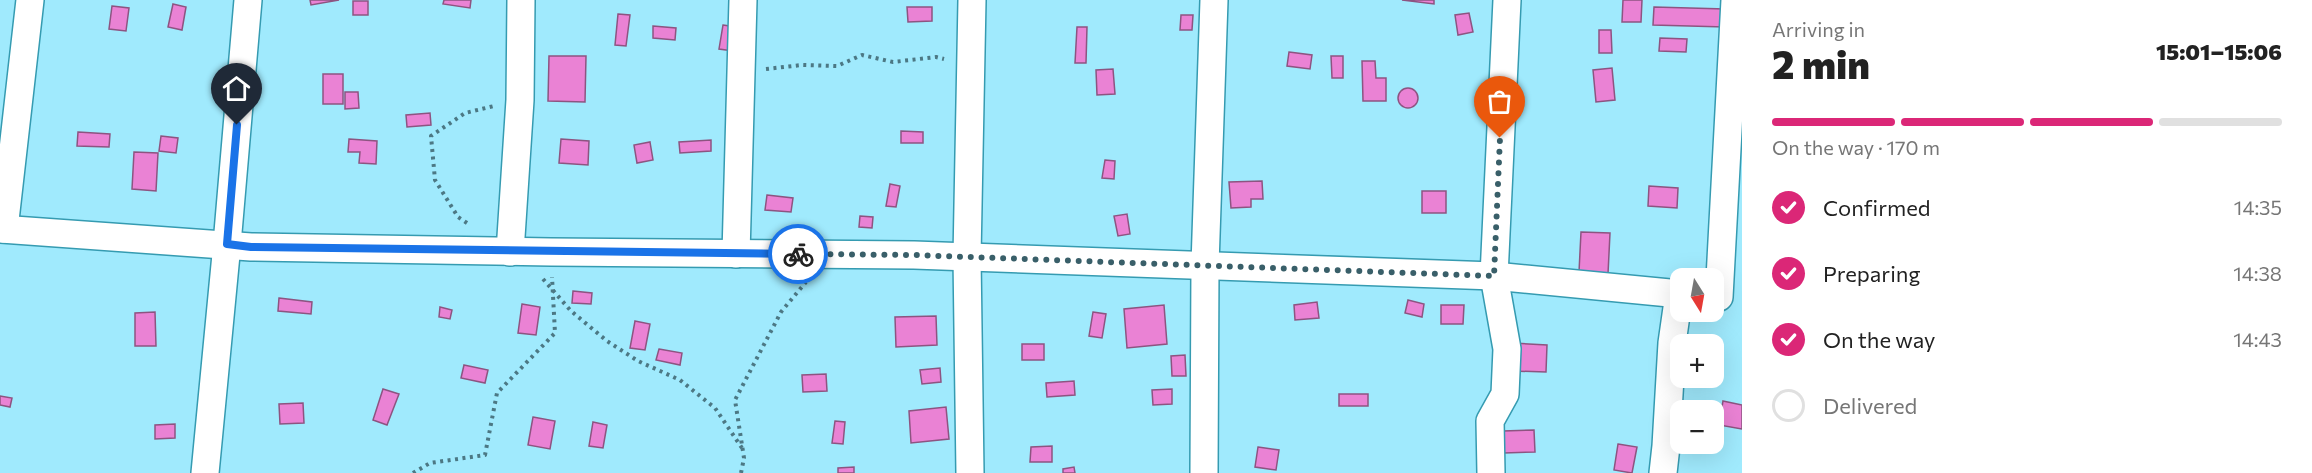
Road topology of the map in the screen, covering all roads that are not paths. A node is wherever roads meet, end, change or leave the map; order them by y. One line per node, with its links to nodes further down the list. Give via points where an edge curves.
1 (30, 0): 9 (street)
2 (248, 0): 10 (street)
3 (521, 0): 11 (street, via 520,100)
4 (743, 0): 12 (street)
5 (972, 0): 13 (street)
6 (1214, 0): 14 (street)
7 (1507, 0): 15 (street)
8 (1737, 16): 17 (street)
9 (2, 229): 10 (street)
10 (227, 244): 11 (street); 19 (street)
11 (510, 252): 12 (street)
12 (736, 254): 13 (street)
13 (967, 257): 14 (street); 20 (street)
14 (1205, 266): 15 (street); 21 (street)
15 (1494, 276): 16 (street); 22 (street, via 1506,349 1505,394 1490,421)
16 (1670, 293)
17 (1724, 298)
18 (1675, 322): 23 (street)
19 (205, 473)
20 (970, 473)
21 (1204, 473)
22 (1491, 473)
23 (1663, 473)

